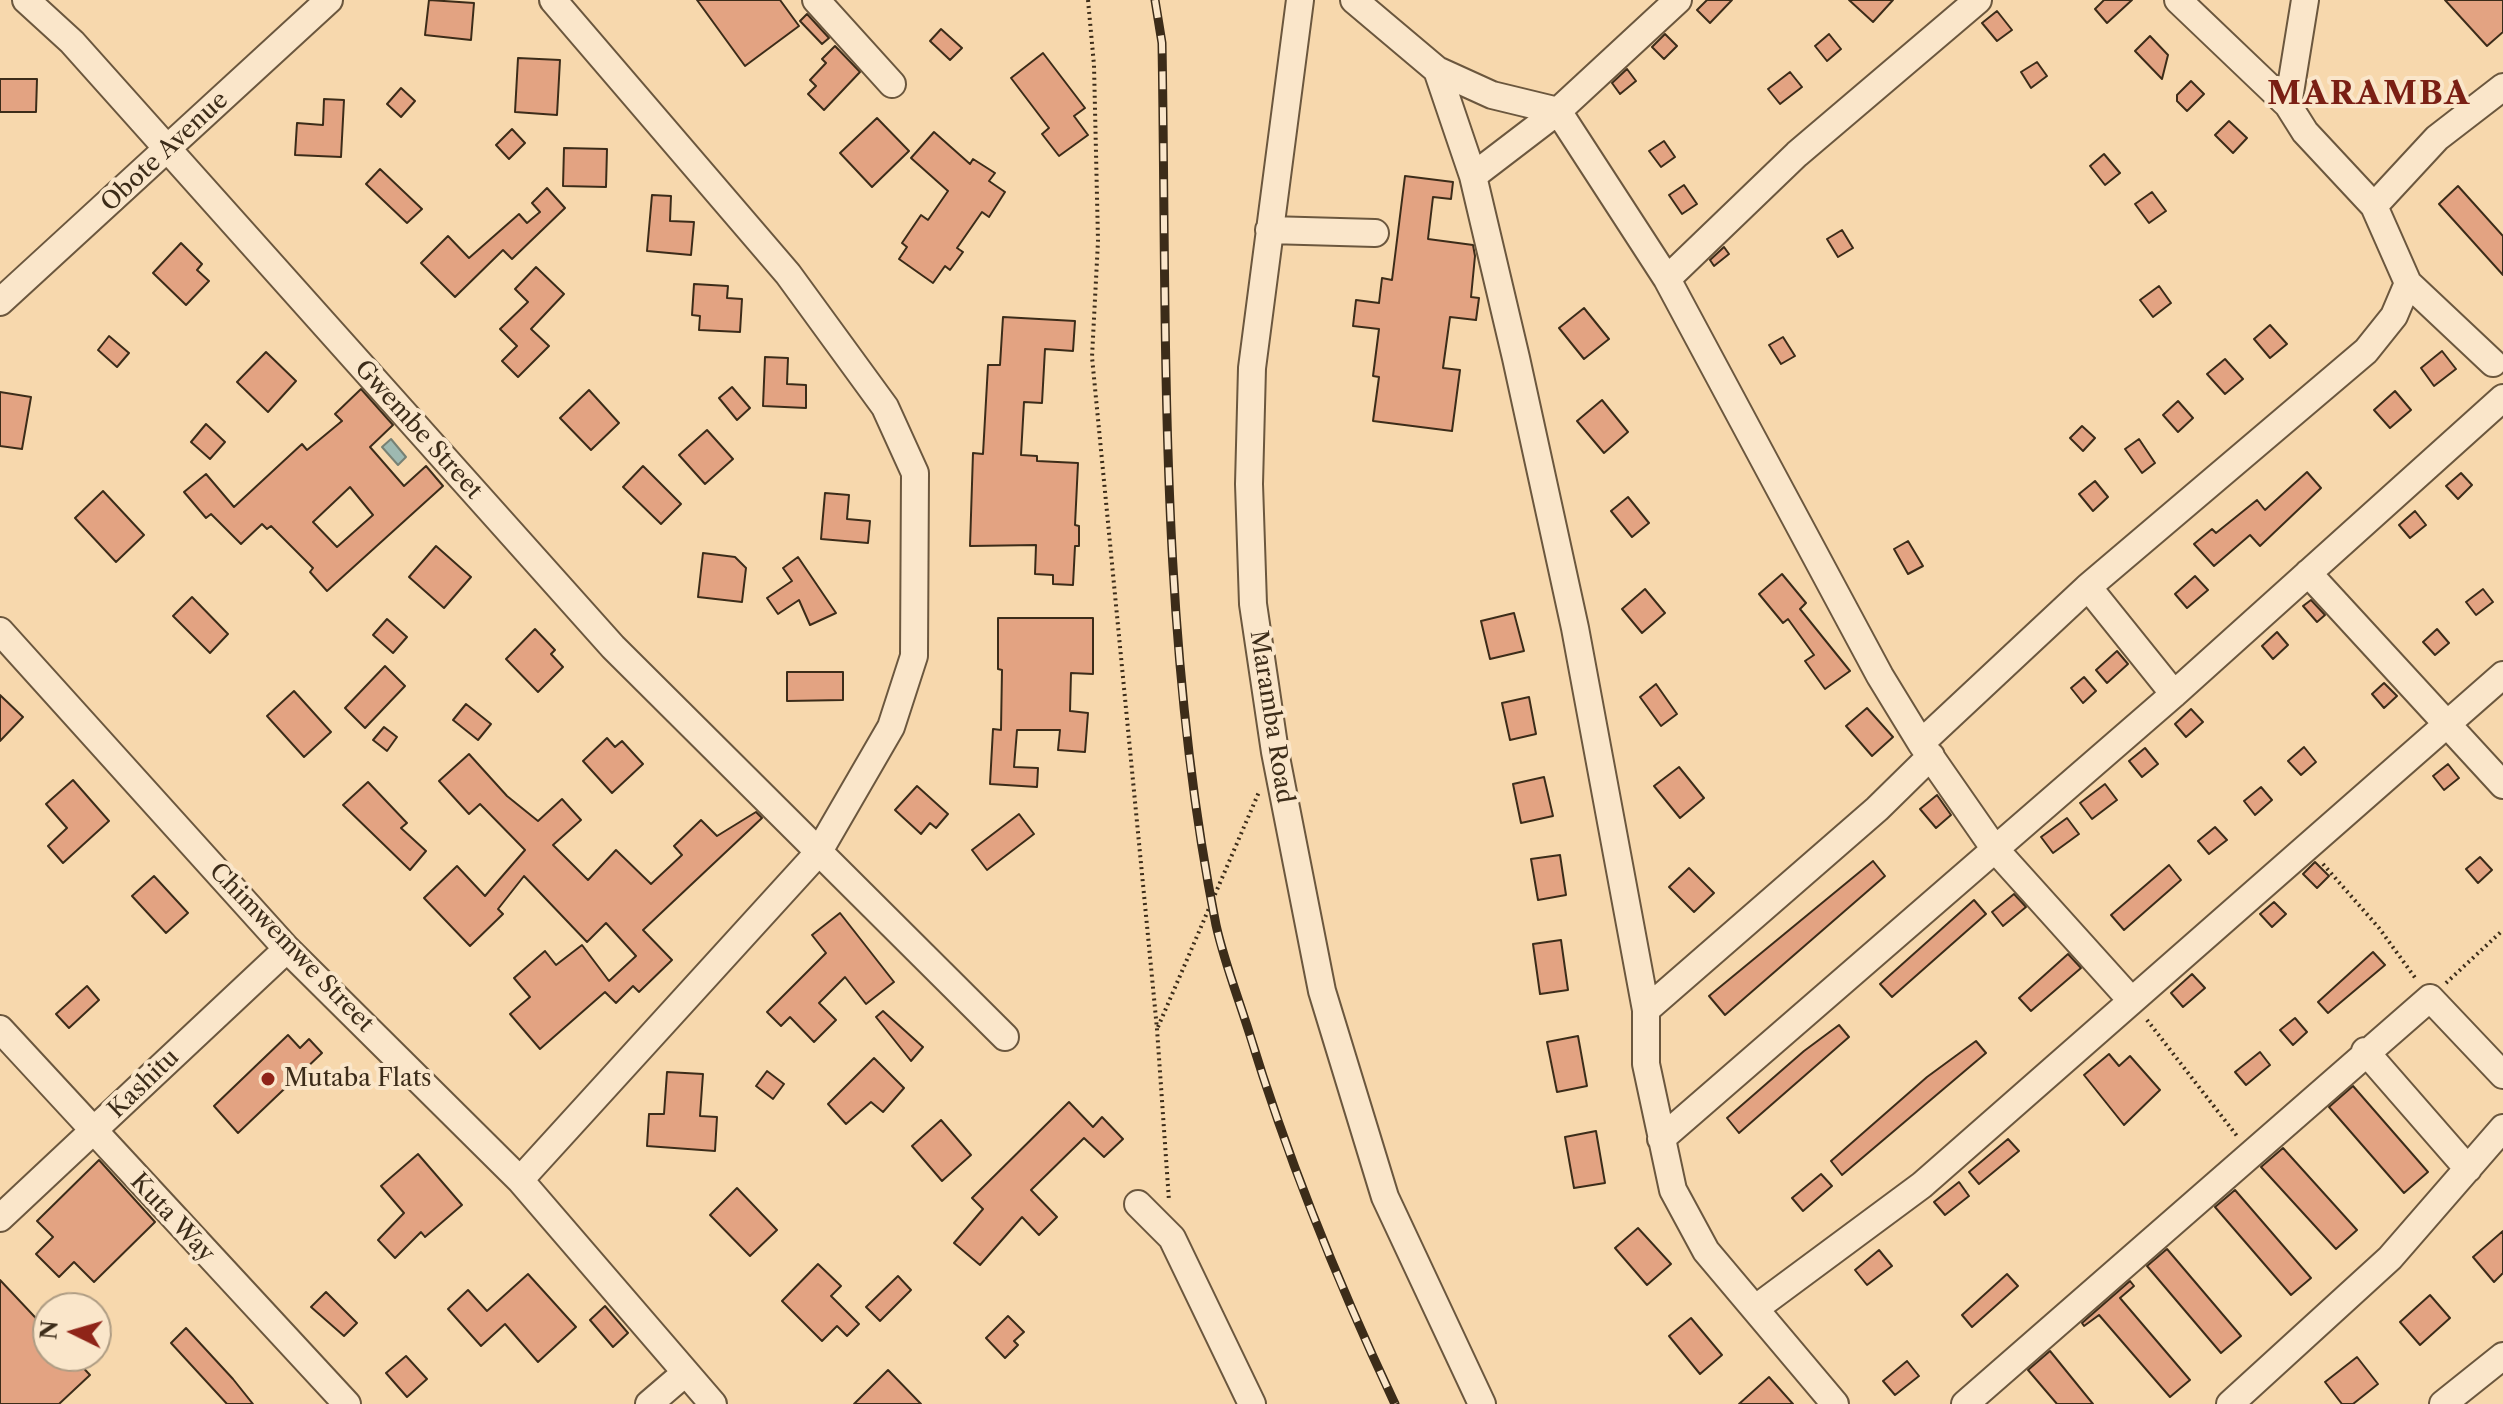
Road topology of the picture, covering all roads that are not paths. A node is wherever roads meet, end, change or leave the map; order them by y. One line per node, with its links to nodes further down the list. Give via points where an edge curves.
1 (26, 0): 16 (street, Gwembe Street, via 72,42)
2 (329, 0): 16 (street, Obote Avenue)
3 (553, 0): 35 (street, via 788,274 885,407 915,473 914,656 891,727)
4 (816, 0): 12 (street)
5 (1300, 0): 19 (street, Maramba Road)
6 (1678, 0): 15 (street)
7 (1978, 0): 21 (street, via 1797,154)
8 (2178, 0): 14 (street)
9 (2305, 0): 14 (street)
10 (1361, 2): 11 (street)
11 (1437, 70): 15 (street, via 1492,95); 17 (street)
12 (892, 84)
13 (2503, 87): 18 (street, via 2437,138)
14 (2288, 105): 18 (street, via 2305,132)
15 (1558, 111): 17 (street); 21 (street)
16 (168, 151): 23 (street, Obote Avenue); 35 (street, Gwembe Street, via 613,647)
17 (1473, 176): 38 (street, via 1575,628)
18 (2374, 206): 22 (street)
19 (1269, 230): 20 (street); 57 (street, Maramba Road, via 1252,368 1249,484 1253,604 1275,752 1322,991 1385,1197)
20 (1375, 233)
21 (1667, 279): 32 (street, via 1880,676)
22 (2408, 283): 24 (street); 27 (street, via 2394,316 2366,351)
23 (0, 302)
24 (2500, 365)
25 (2503, 398): 26 (street)
26 (2308, 573): 30 (street); 31 (street)
27 (2088, 587): 30 (street); 32 (street)
28 (0, 631): 36 (street, Chimwemwe Street)
29 (2503, 675): 31 (street)
30 (2174, 694): 34 (street)
31 (2448, 725): 33 (street); 37 (street)
32 (1926, 749): 34 (street); 38 (street, via 1877,809)
33 (2503, 785)
34 (1994, 848): 37 (street); 45 (street)
35 (818, 853): 40 (street, Gwembe Street); 47 (street)
36 (287, 949): 44 (street, Kashitu); 47 (street, Chimwemwe Street)
37 (2131, 1000): 50 (street, via 1922,1185)
38 (1646, 1010): 45 (street, via 1646,1064)
39 (0, 1029): 44 (street, Kuta Way)
40 (1005, 1037)
41 (2365, 1051): 42 (street, via 2430,998); 46 (street); 59 (street)
42 (2503, 1075)
43 (2503, 1128): 46 (street)
44 (93, 1133): 49 (street, Kashitu); 53 (street, Kuta Way)
45 (1661, 1139): 50 (street, via 1673,1190 1706,1251)
46 (2468, 1169): 60 (street, via 2390,1258)
47 (520, 1180): 52 (street, Chimwemwe Street)
48 (1138, 1204): 56 (street, via 1172,1238)
49 (0, 1218)
50 (1756, 1308): 58 (street)
51 (2503, 1356): 61 (street)
52 (684, 1374): 54 (street); 55 (street, Chimwemwe Street)
53 (347, 1404)
54 (649, 1404)
55 (713, 1404)
56 (1252, 1404)
57 (1482, 1404)
58 (1835, 1404)
59 (1965, 1404)
60 (2230, 1404)
61 (2443, 1404)

